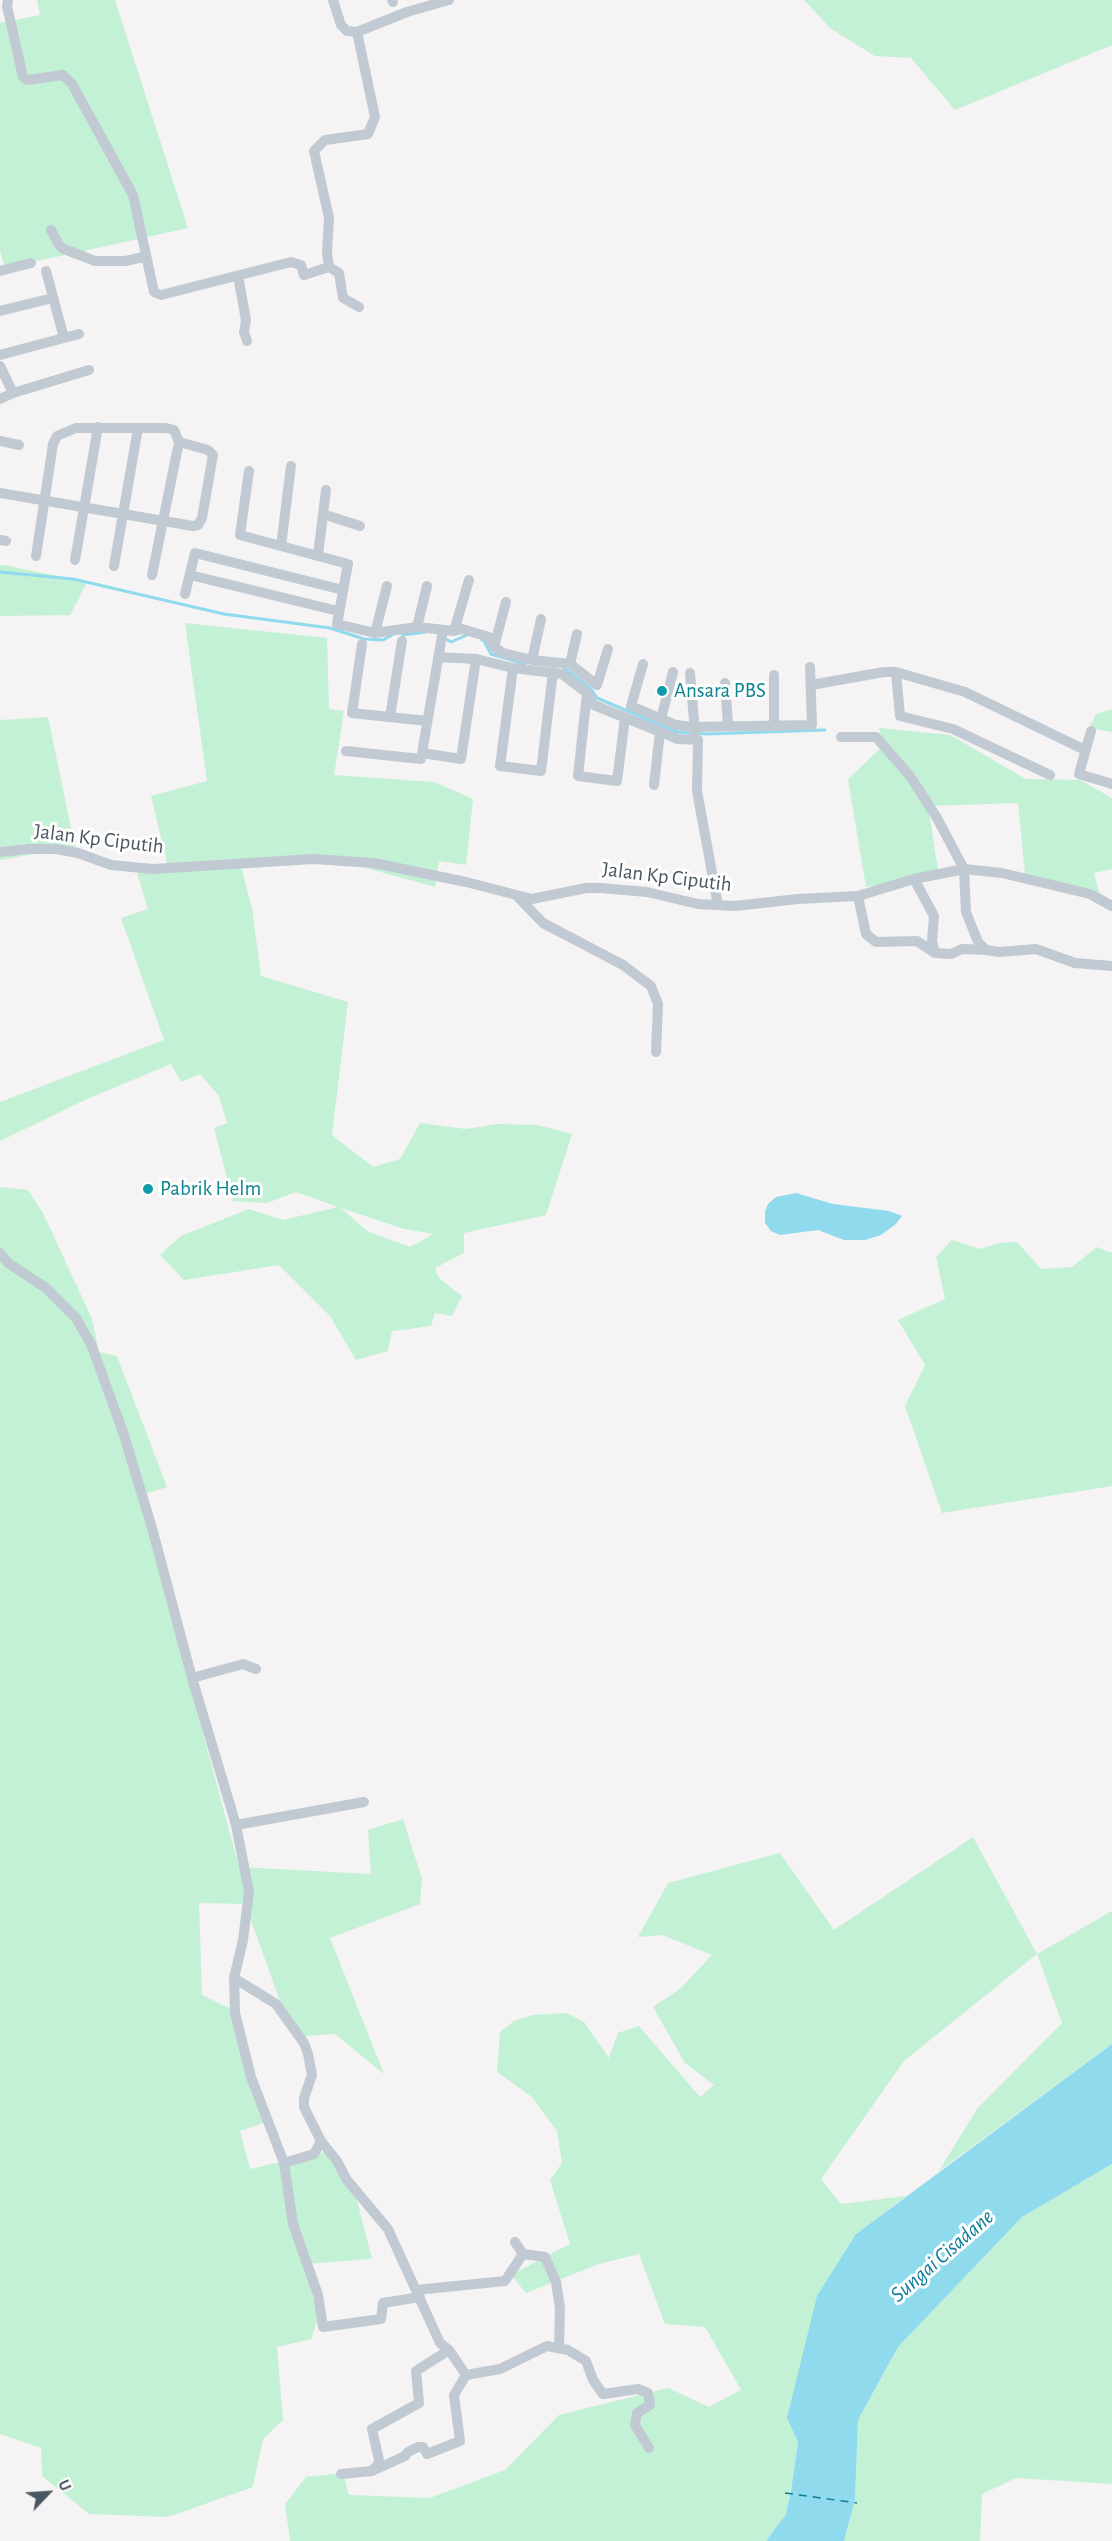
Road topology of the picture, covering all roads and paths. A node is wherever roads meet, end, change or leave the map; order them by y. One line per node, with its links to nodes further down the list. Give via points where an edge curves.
1 (8, 0): 6 (street, via 23,77 27,80 63,75 72,84 133,195)
2 (333, 0): 4 (street, via 341,25)
3 (449, 0): 4 (street)
4 (357, 33): 8 (street, via 375,117 368,134 325,140 314,151 329,218)
5 (51, 230): 6 (street, via 64,249 95,261)
6 (144, 257): 11 (street, via 153,292 161,295)
7 (31, 263): 9 (street)
8 (330, 267): 11 (street, via 304,275 301,265 291,262); 13 (street, via 339,273 343,298)
9 (0, 271)
10 (46, 271): 12 (street)
11 (238, 276): 17 (street)
12 (53, 298): 14 (street); 16 (street)
13 (359, 307)
14 (0, 311)
15 (79, 334): 16 (street)
16 (64, 339): 18 (street)
17 (247, 341)
18 (0, 355)
19 (0, 366): 21 (street)
20 (89, 370): 21 (street)
21 (13, 393): 22 (street)
22 (0, 399)
23 (98, 427): 24 (street); 32 (street, via 76,428 57,436); 33 (street)
24 (138, 428): 26 (street, via 174,430); 34 (street)
25 (0, 441): 27 (street)
26 (179, 442): 36 (street); 36 (street, via 213,455 202,518 193,526)
27 (19, 445)
28 (291, 466): 38 (street)
29 (249, 471): 38 (street, via 240,535)
30 (326, 490): 35 (street)
31 (0, 493): 32 (street)
32 (46, 501): 33 (street); 40 (street)
33 (86, 506): 34 (street); 41 (street)
34 (123, 514): 36 (street); 42 (street)
35 (323, 514): 37 (street); 39 (street)
36 (163, 521): 43 (street)
37 (360, 526)
38 (281, 546): 39 (street)
39 (318, 555): 48 (street, via 348,564)
40 (36, 556)
41 (75, 560)
42 (114, 566)
43 (152, 575)
44 (190, 575): 48 (street, via 195,553); 49 (street); 51 (street)
45 (469, 580): 55 (street)
46 (387, 586): 54 (street)
47 (427, 586): 53 (street)
48 (343, 590): 51 (street)
49 (185, 594)
50 (506, 602): 59 (street)
51 (338, 611): 54 (street, via 337,624)
52 (541, 619): 63 (street)
53 (417, 627): 54 (street); 55 (street)
54 (375, 633)
55 (446, 634): 59 (street, via 462,629 489,637); 61 (street)
56 (577, 634): 64 (street)
57 (402, 641): 76 (street)
58 (362, 644): 76 (street, via 352,713)
59 (494, 647): 63 (street)
60 (608, 649): 64 (street, via 597,685)
61 (438, 657): 62 (street); 79 (street)
62 (476, 659): 67 (street); 89 (street, via 461,759)
63 (532, 660): 64 (street)
64 (570, 664)
65 (643, 664): 78 (street, via 631,706)
66 (810, 667): 74 (street)
67 (513, 668): 68 (street); 68 (street, via 500,766 541,771)
68 (553, 672): 75 (street, via 562,674)
69 (673, 672): 78 (street)
70 (896, 672): 74 (street); 87 (street, via 965,692); 90 (street, via 900,716 953,729)
71 (690, 673): 81 (street)
72 (774, 675): 82 (street)
73 (725, 683): 80 (street)
74 (811, 685): 82 (street, via 812,725)
75 (587, 693): 77 (street, via 594,705); 77 (street, via 578,776 617,781)
76 (390, 717): 79 (street)
77 (625, 718): 84 (street)
78 (661, 719): 81 (street)
79 (427, 722): 89 (street)
80 (728, 725): 81 (street); 82 (street)
81 (693, 727): 86 (street)
82 (774, 727)
83 (1091, 731): 87 (street)
84 (660, 732): 86 (street, via 678,739); 92 (street)
85 (841, 737): 94 (street, via 876,736 910,776)
86 (698, 740): 98 (street, via 697,791)
87 (1085, 750): 91 (street, via 1079,774)
88 (346, 751): 89 (street, via 421,759)
89 (422, 753)
90 (1050, 776)
91 (1112, 784)
92 (654, 785)
93 (0, 852): 97 (street, Jalan Kp Ciputih, via 56,849 111,865 153,869 313,859 374,863)
94 (964, 869): 95 (street, Jalan Kp Ciputih); 99 (street, Jalan Kp Ciputih, via 1002,873 1090,894); 100 (street, via 966,912 978,942)
95 (914, 879): 96 (street, Jalan Kp Ciputih); 101 (street, via 934,916)
96 (858, 896): 98 (street, Jalan Kp Ciputih); 101 (street, via 866,934 876,942 917,941)
97 (518, 897): 98 (street, Jalan Kp Ciputih, via 532,899 601,888); 103 (street, via 543,923 623,965 651,986 658,1004)
98 (718, 905)
99 (1112, 906)
100 (986, 950): 101 (street); 102 (street, via 1036,948 1075,963)
101 (935, 952)
102 (1112, 966)
103 (656, 1052)
104 (1, 1255): 106 (street, via 46,1288 75,1318 91,1344 146,1507)
105 (256, 1669): 106 (street, via 243,1664)
106 (192, 1678): 108 (street)
107 (364, 1802): 108 (street)
108 (236, 1825): 109 (street, via 249,1892)
109 (234, 1978): 110 (street, via 276,2004 304,2043 312,2075 304,2108); 111 (street, via 235,2013 251,2077)
110 (321, 2142): 111 (street, via 314,2154); 114 (street, via 388,2229)
111 (284, 2163): 114 (street, via 293,2224 318,2295 323,2327 381,2319 383,2303)
112 (515, 2242): 113 (street)
113 (523, 2254): 114 (street, via 505,2281); 115 (street, via 545,2256 556,2282)
114 (418, 2293): 116 (street, via 440,2343)
115 (559, 2348): 117 (street, via 547,2346 500,2368); 118 (street, via 586,2361 603,2394 638,2389 648,2393 650,2405 637,2413 634,2425)
116 (449, 2350): 117 (street); 119 (street, via 416,2371 419,2403 372,2429 380,2460)
117 (466, 2375): 119 (street, via 454,2395 460,2440 427,2454 423,2447 418,2447)
118 (649, 2448)
119 (372, 2470): 120 (street)
120 (340, 2474)

